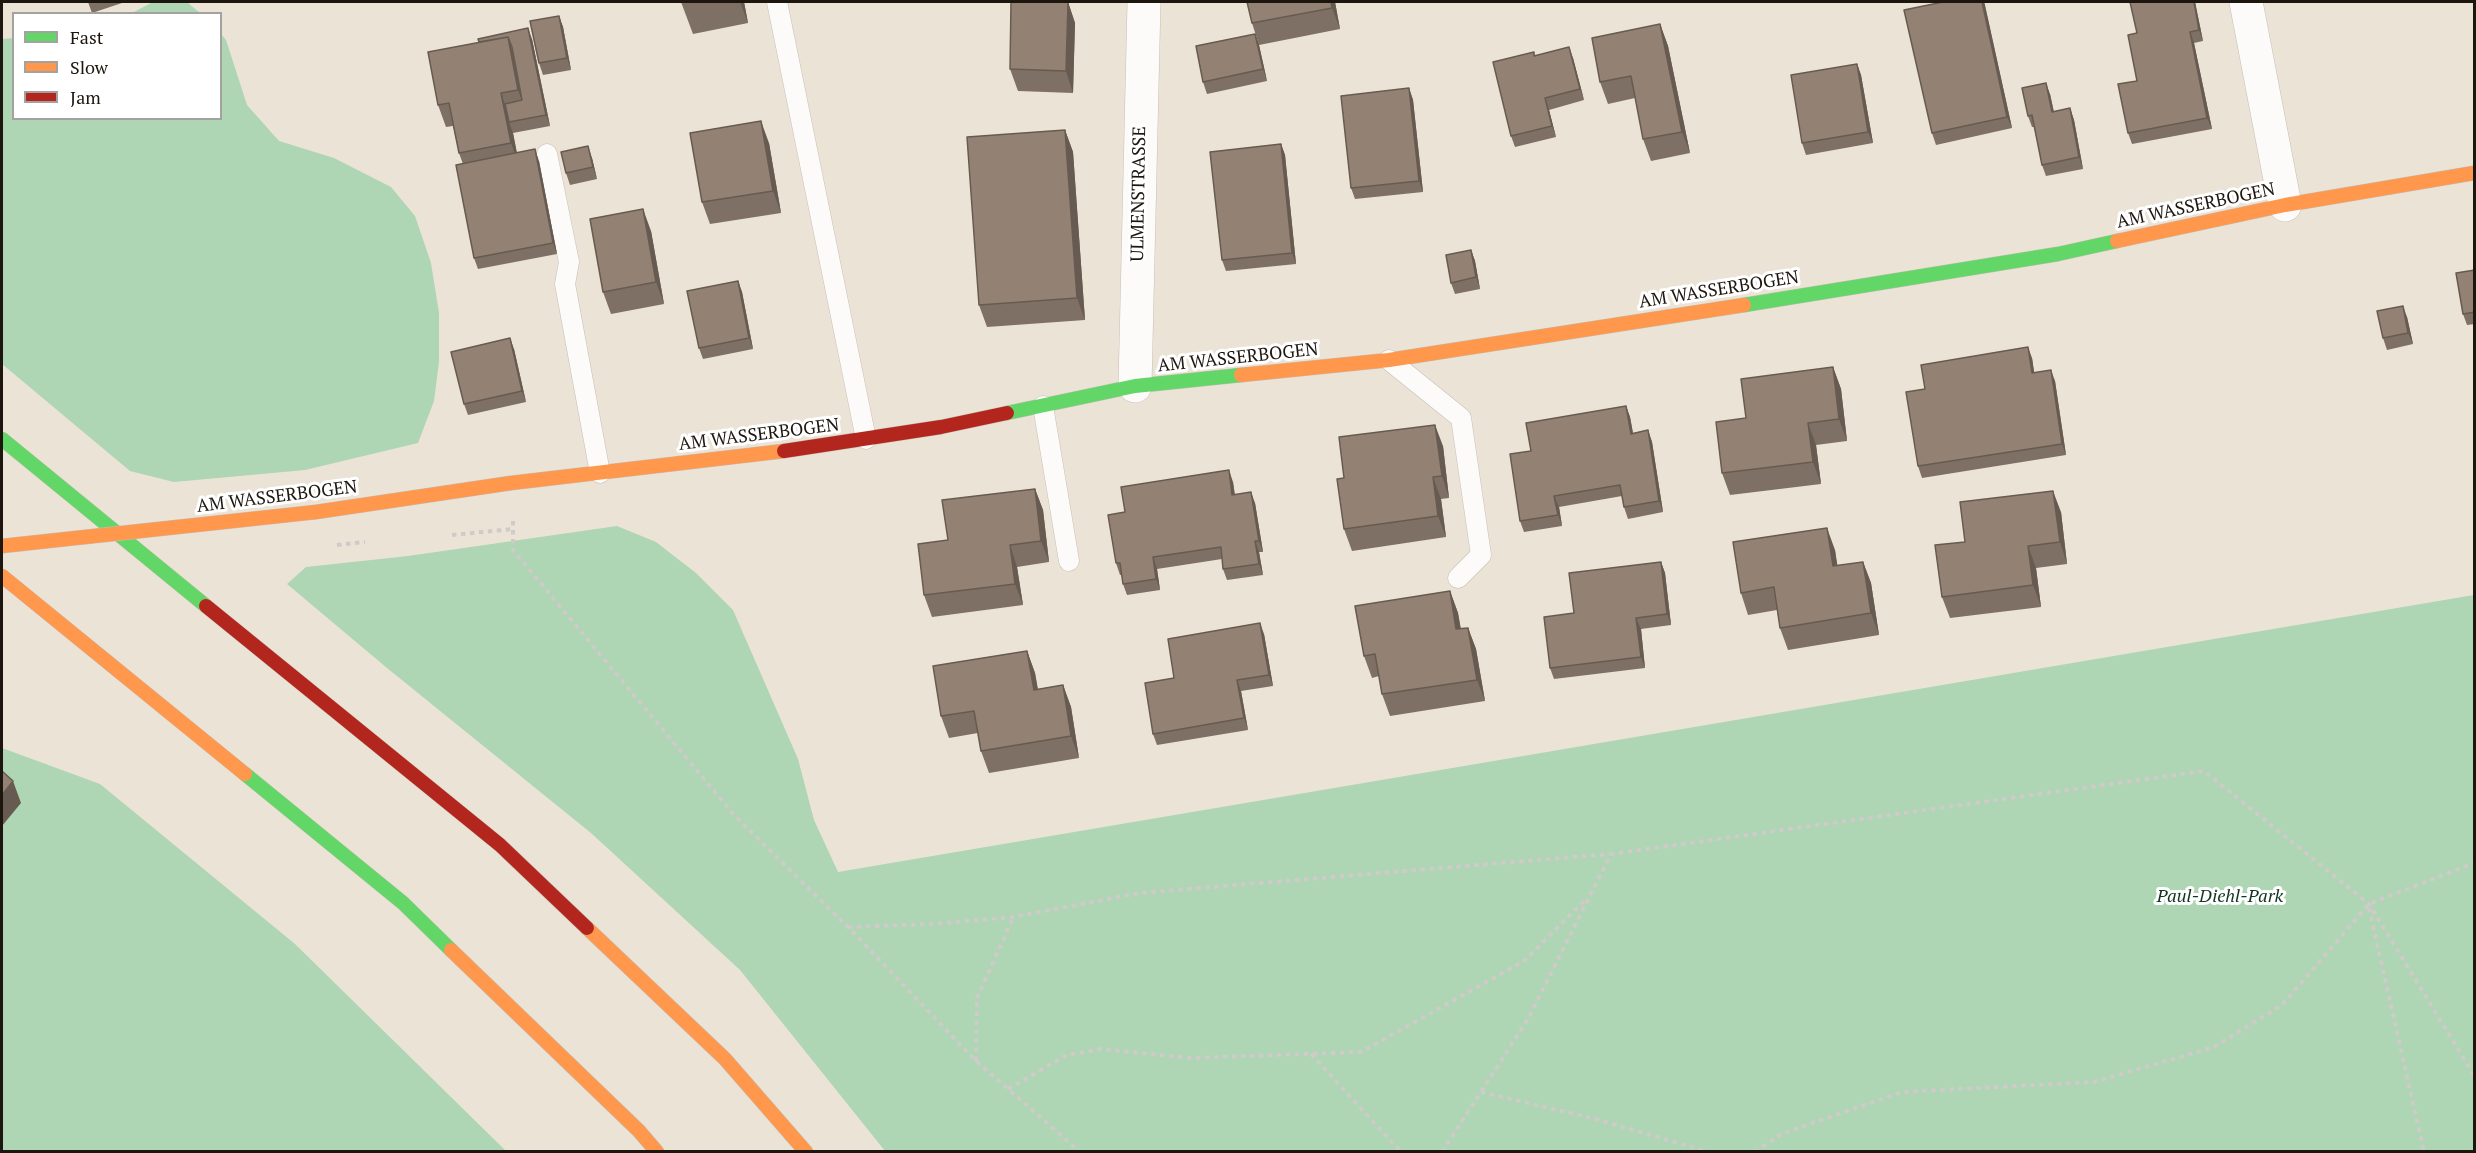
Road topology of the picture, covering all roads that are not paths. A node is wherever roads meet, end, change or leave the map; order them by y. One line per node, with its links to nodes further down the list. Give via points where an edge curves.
1 (777, 2): 11 (lane)
2 (1144, 2): 8 (street, ULMENSTRASSE)
3 (2246, 2): 6 (street)
4 (547, 154): 12 (lane, via 569,262 565,284)
5 (2475, 173): 6 (main road, AM WASSERBOGEN)
6 (2285, 205): 7 (main road, AM WASSERBOGEN, via 2058,254)
7 (1389, 360): 8 (main road, AM WASSERBOGEN); 16 (lane, via 1461,418 1481,555)
8 (1135, 386): 9 (main road, AM WASSERBOGEN)
9 (1043, 406): 11 (main road, AM WASSERBOGEN); 14 (lane)
10 (2, 439): 18 (main road, via 500,845 725,1059)
11 (866, 440): 12 (main road, AM WASSERBOGEN)
12 (600, 473): 13 (main road, AM WASSERBOGEN, bridge, via 316,512)
13 (2, 546)
14 (1069, 561)
15 (2, 576): 17 (main road, via 403,903)
16 (1458, 578)
17 (657, 1152)
18 (806, 1152)

